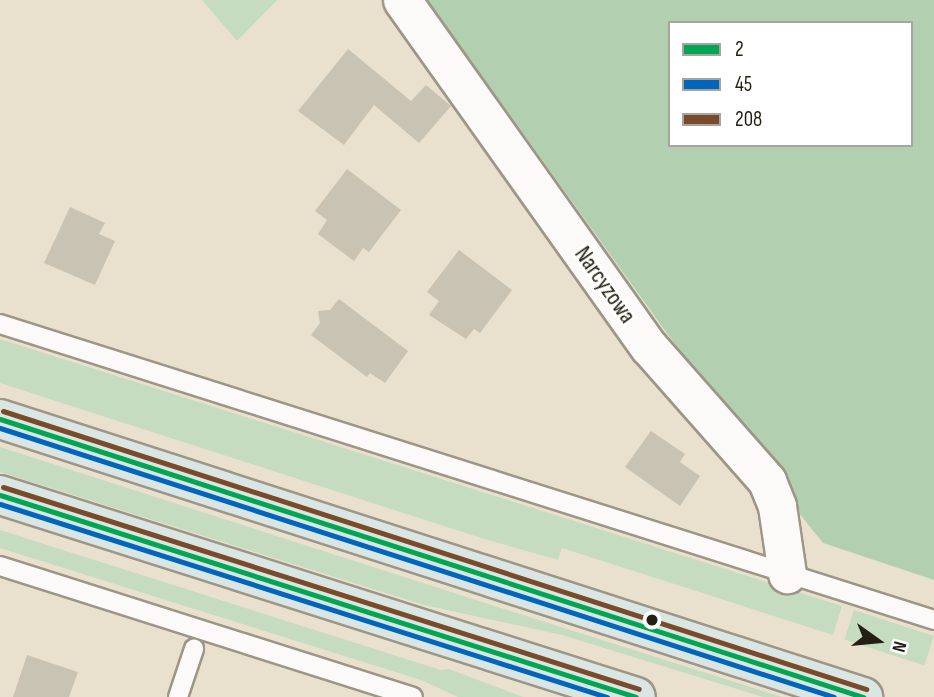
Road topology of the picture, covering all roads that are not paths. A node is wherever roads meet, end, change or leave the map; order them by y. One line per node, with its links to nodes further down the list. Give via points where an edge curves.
1 (402, 0): 6 (street, Narcyzowa, via 649,347 767,481 777,506)
2 (0, 324): 6 (lane)
3 (0, 419): 12 (main road)
4 (0, 495): 11 (main road)
5 (0, 566): 10 (lane)
6 (787, 574): 7 (lane)
7 (934, 620)
8 (194, 649): 9 (lane)
9 (178, 697)
10 (413, 697)
11 (636, 697)
12 (863, 697)

